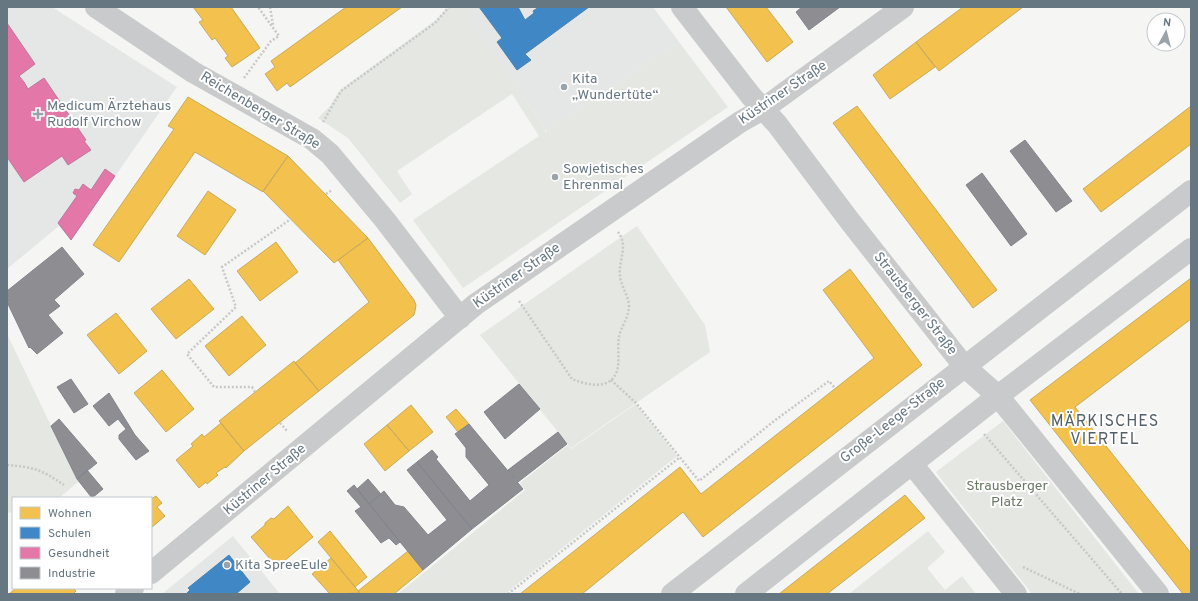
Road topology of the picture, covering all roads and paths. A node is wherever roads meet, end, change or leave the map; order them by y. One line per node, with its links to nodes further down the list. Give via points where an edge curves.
1 (96, 7): 16 (street, Reichenberger Straße, via 194,72 312,139 330,154 385,220)
2 (258, 7): 7 (path)
3 (270, 7): 7 (path)
4 (449, 7): 10 (path, via 435,23 341,92)
5 (682, 7): 9 (street, Strausberger Straße)
6 (903, 7): 9 (street, Küstriner Straße)
7 (273, 26): 8 (path, via 279,36 271,41)
8 (243, 78)
9 (763, 109): 12 (street, Küstriner Straße); 17 (street, Strausberger Straße)
10 (321, 124)
11 (1191, 191): 17 (street, Große-Leege-Straße)
12 (605, 214): 15 (street, Küstriner Straße); 18 (path, via 623,243 620,277 629,305 627,319 619,336 617,371)
13 (291, 219): 20 (path, via 222,267 236,307 187,354 214,387 252,387)
14 (1191, 249): 21 (street)
15 (506, 282): 16 (street, Küstriner Straße); 18 (path, via 572,379 595,386)
16 (460, 318): 30 (street, Küstriner Straße)
17 (964, 366): 21 (street, Strausberger Straße); 32 (street, Große-Leege-Straße)
18 (611, 380): 25 (path, via 636,403)
19 (835, 388): 25 (path, via 829,381 699,481)
20 (255, 392)
21 (998, 396): 26 (street); 37 (street, Strausberger Straße)
22 (280, 423): 24 (path)
23 (982, 432): 36 (path)
24 (290, 434)
25 (680, 457): 31 (path)
26 (912, 464): 33 (street); 34 (street)
27 (7, 466): 28 (path, via 32,467)
28 (64, 485)
29 (1020, 566): 35 (path)
30 (152, 573)
31 (508, 594)
32 (672, 594)
33 (746, 594)
34 (1016, 594)
35 (1080, 594)
36 (1122, 594)
37 (1158, 594)

